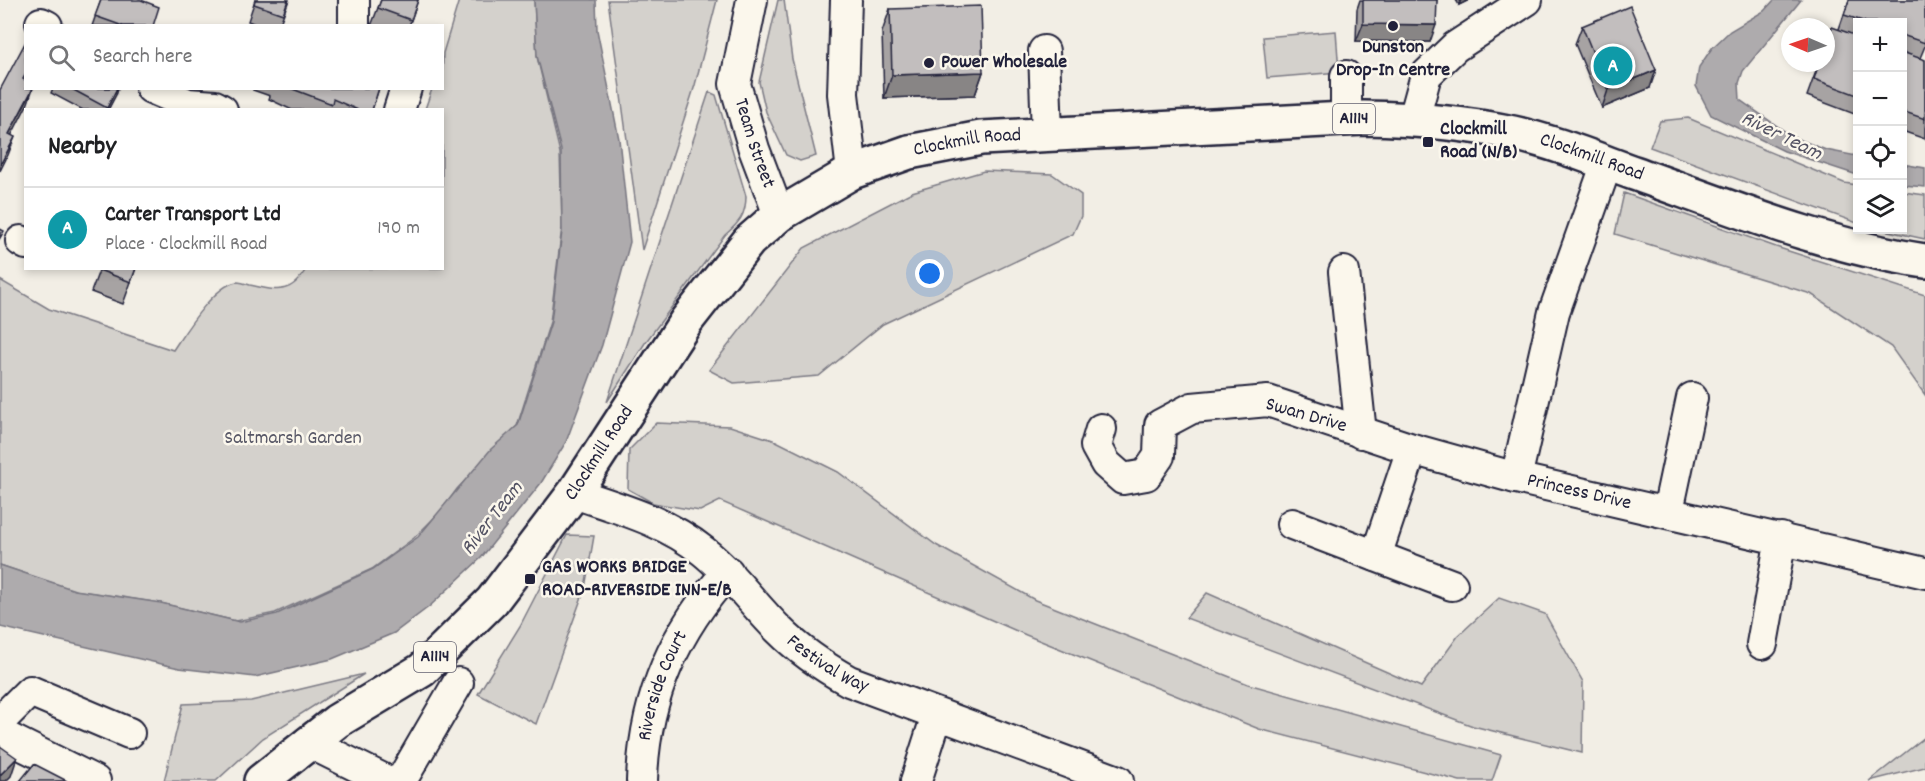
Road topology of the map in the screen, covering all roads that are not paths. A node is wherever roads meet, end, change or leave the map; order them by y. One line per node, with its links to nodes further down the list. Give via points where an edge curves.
1 (354, 0): 5 (street)
2 (846, 0): 16 (street, via 843,94)
3 (1527, 0): 13 (street, via 1455,47 1426,75)
4 (751, 5): 17 (street, Team Street, via 735,84)
5 (354, 24)
6 (1044, 51): 14 (street)
7 (1346, 76): 12 (street)
8 (405, 90): 11 (street)
9 (152, 96): 10 (street)
10 (218, 108)
11 (400, 108)
12 (1346, 119): 13 (main road, Clockmill Road / A1114); 14 (main road, Clockmill Road / A1114)
13 (1414, 119): 15 (main road, Clockmill Road / A1114, via 1514,134)
14 (1047, 135): 16 (main road, Clockmill Road / A1114, via 944,144 884,159)
15 (1607, 163): 18 (main road, Clockmill Road / A1114, via 1786,228 1872,253); 24 (street, Princess Drive, via 1554,312)
16 (852, 172): 17 (main road, Clockmill Road / A1114)
17 (779, 215): 25 (main road, Clockmill Road / A1114, via 749,241 693,311)
18 (1925, 261)
19 (1344, 272): 22 (street)
20 (1692, 398): 26 (street)
21 (1101, 429): 22 (street, Swan Drive, via 1096,446 1106,464 1122,479 1146,475 1159,456 1160,425 1192,408 1268,401)
22 (1361, 433): 23 (street, Swan Drive)
23 (1412, 449): 24 (street, Swan Drive); 29 (street)
24 (1516, 477): 26 (street, Princess Drive)
25 (574, 493): 30 (street, Festival Way, via 667,528); 39 (main road, Clockmill Road / A1114, via 492,601 422,670)
26 (1668, 511): 28 (street, Princess Drive)
27 (1292, 524): 29 (street)
28 (1781, 538): 31 (street, Princess Drive); 33 (street)
29 (1376, 556): 32 (street)
30 (728, 572): 35 (street, Festival Way, via 779,630 821,666); 44 (street, Riverside Court, via 686,624 671,653 648,724)
31 (1925, 573)
32 (1452, 585)
33 (1762, 644)
34 (458, 683): 43 (street)
35 (937, 715): 45 (street); 46 (street, Festival Way)
36 (0, 721): 37 (street, via 30,692)
37 (129, 733)
38 (0, 734): 40 (street)
39 (308, 742): 41 (main road, Clockmill Road / A1114); 42 (street)
40 (95, 781)
41 (261, 781)
42 (387, 781)
43 (401, 781)
44 (642, 781)
45 (916, 781)
46 (1118, 781)

